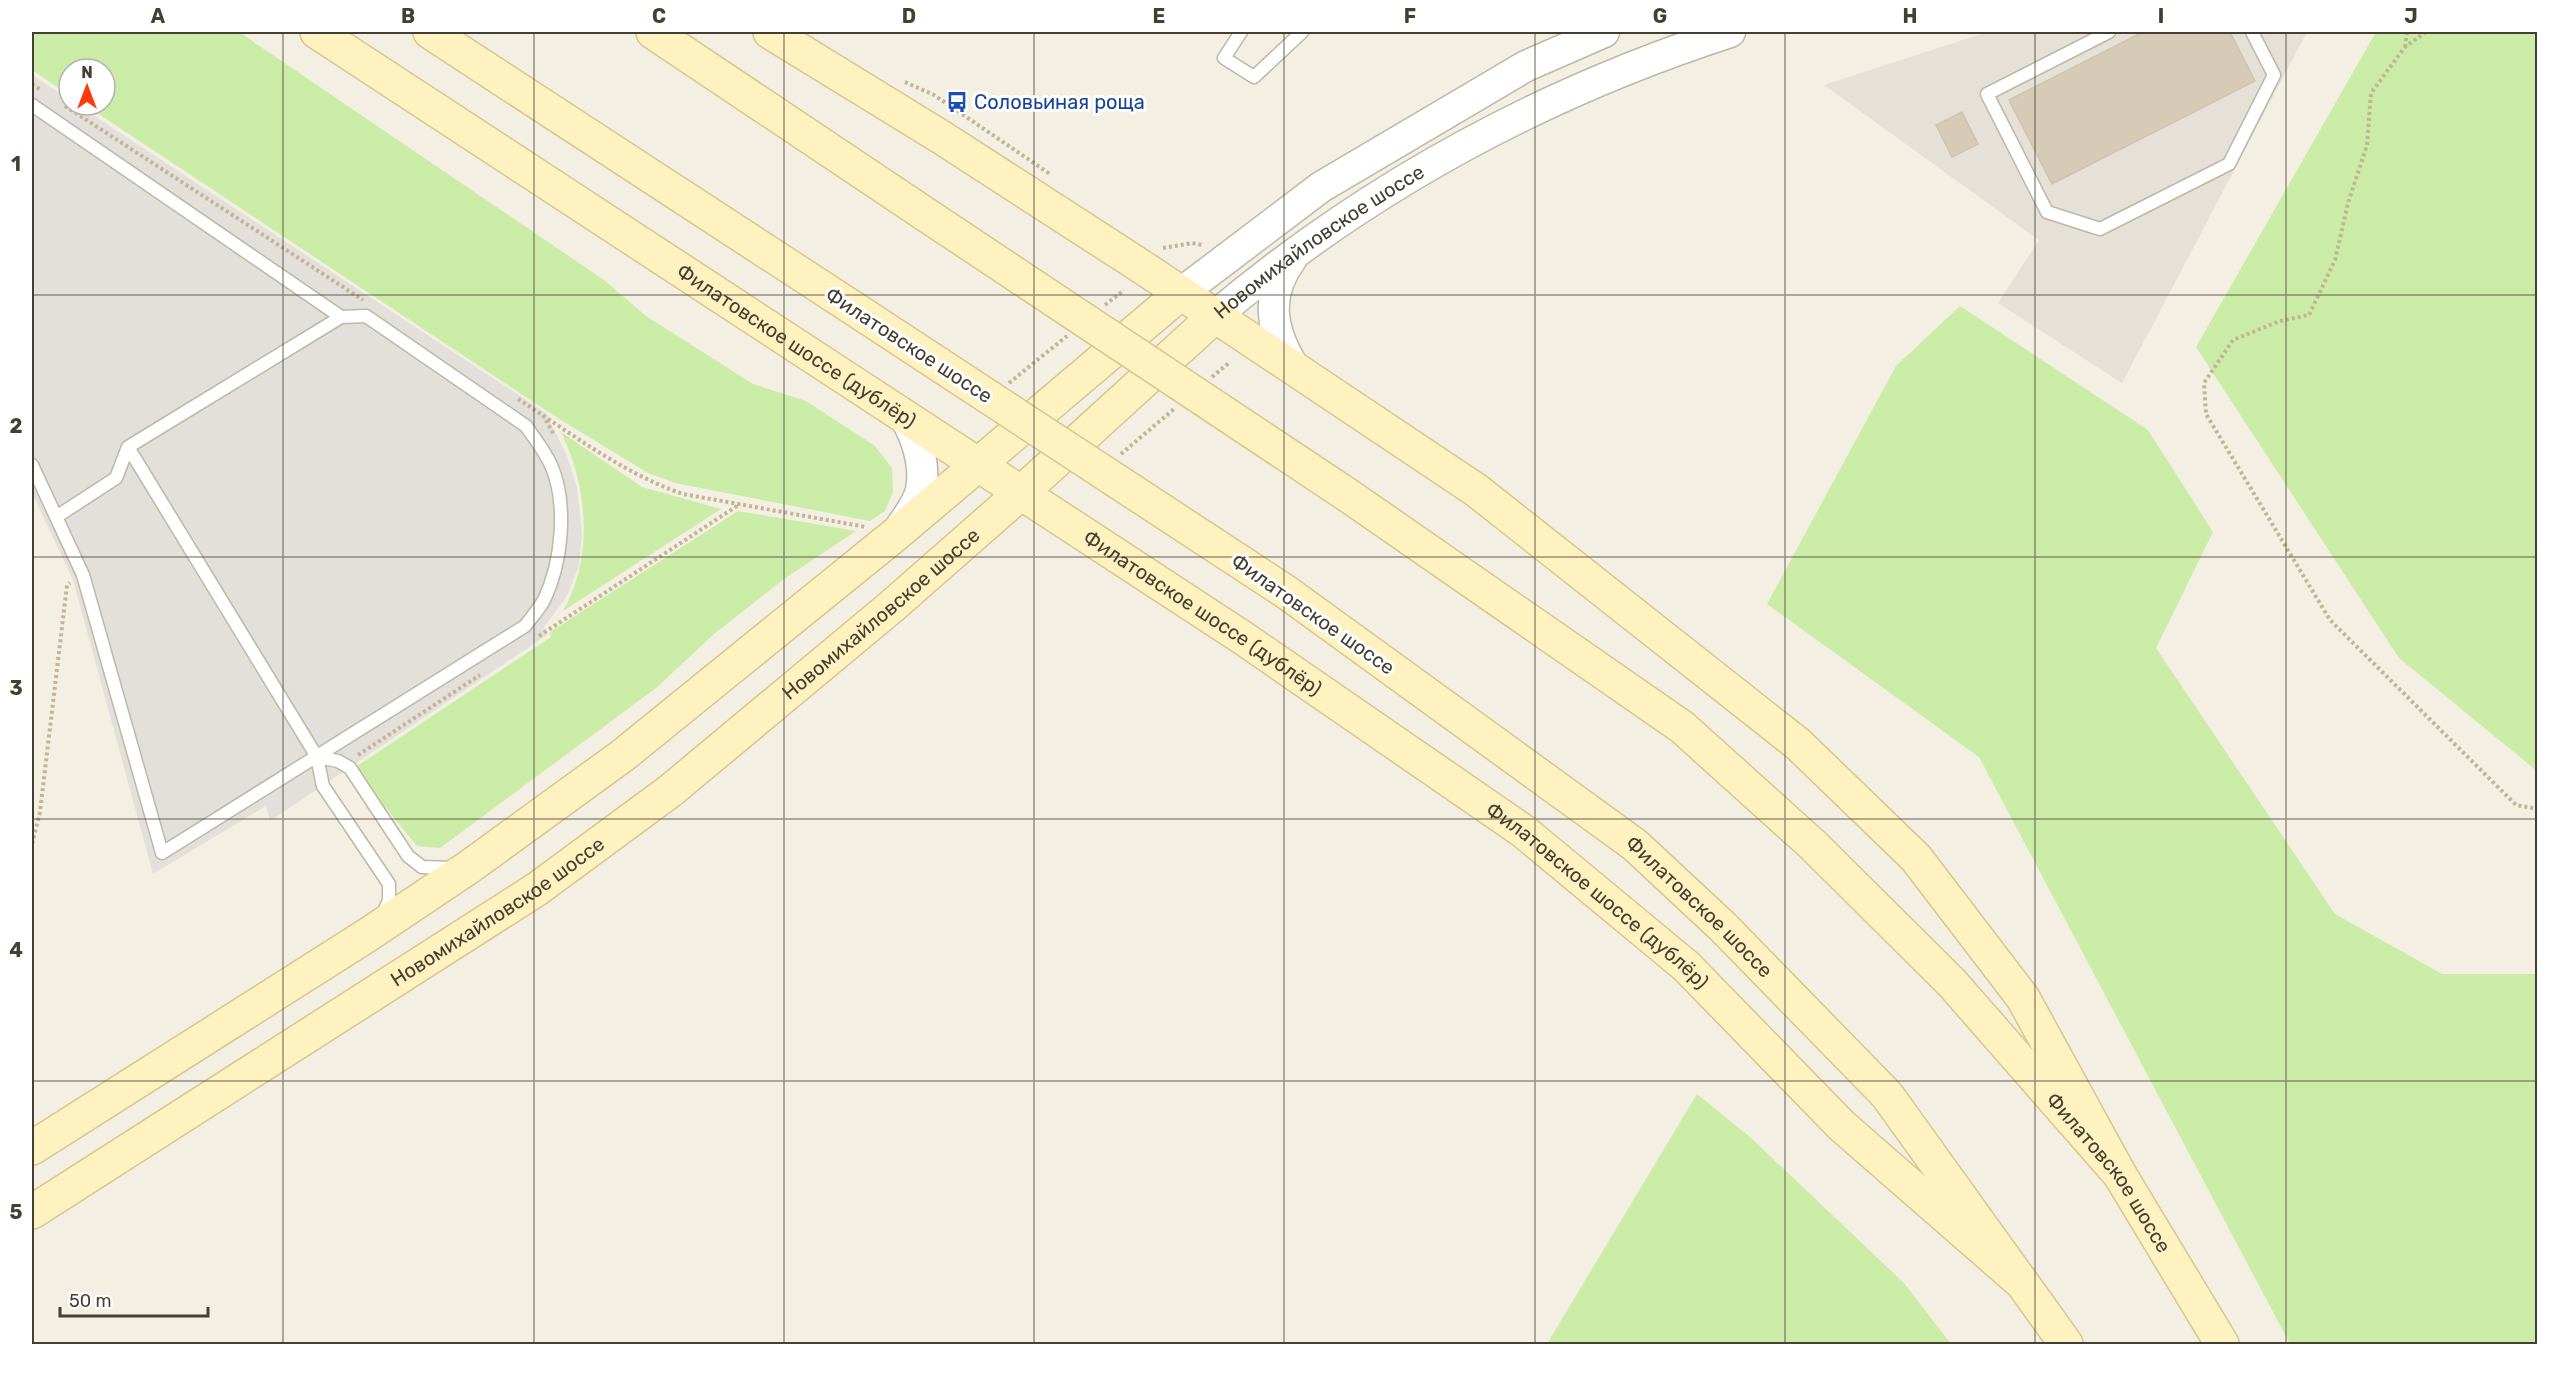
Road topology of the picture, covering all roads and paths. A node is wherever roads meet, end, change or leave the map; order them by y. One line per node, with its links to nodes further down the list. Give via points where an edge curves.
1 (317, 32): 32 (main road, Филатовское шоссе (дублёр))
2 (430, 32): 55 (main road, Филатовское шоссе, bridge, via 1286,592 1635,845 1887,1095)
3 (653, 32): 53 (main road, Филатовское шоссе, bridge, via 1349,496 1682,727 1813,845 1952,983)
4 (770, 32): 20 (main road, via 941,137)
5 (1241, 32): 6 (lane, via 1224,58 1254,77)
6 (1302, 32)
7 (1604, 32): 20 (street, Новомихайловское шоссе, via 1526,66 1321,187)
8 (1730, 32): 18 (street, Новомихайловское шоссе, via 1685,46 1548,102 1444,156 1340,220)
9 (2109, 32): 10 (lane, via 1986,94 2047,212 2100,229 2229,164 2274,75)
10 (2252, 32)
11 (2407, 32): 13 (path)
12 (2426, 32): 13 (path)
13 (2405, 47): 48 (path, via 2371,93 2367,145 2335,260 2309,315 2280,321 2233,340 2204,383 2206,414 2330,620 2516,805)
14 (32, 84): 15 (path)
15 (51, 97)
16 (32, 105): 24 (lane)
17 (82, 117): 21 (path)
18 (1296, 253): 23 (street, Новомихайловское шоссе); 27 (street, via 1282,272 1275,293 1274,316 1282,348)
19 (1124, 290): 22 (path)
20 (1181, 293): 23 (main road); 37 (main road, Новомихайловское шоссе)
21 (364, 300)
22 (1097, 312)
23 (1215, 315): 27 (main road); 39 (main road, Новомихайловское шоссе)
24 (341, 317): 35 (lane); 46 (lane, via 366,316 526,426 552,467 562,528 556,567 543,601 525,626)
25 (1070, 333): 28 (path)
26 (1230, 362): 29 (path)
27 (1294, 369): 53 (main road, via 1476,490 1642,619 1798,744 1916,858 2023,998)
28 (1008, 384)
29 (1203, 385)
30 (513, 396): 33 (path)
31 (1176, 408): 36 (path)
32 (903, 414): 37 (main road, Филатовское шоссе (дублёр)); 42 (street, via 915,434 921,491 913,508)
33 (543, 415): 34 (path); 40 (path, via 625,469 658,485 683,494)
34 (557, 443)
35 (128, 447): 41 (lane, via 116,478); 46 (lane)
36 (1112, 462)
37 (979, 464): 39 (main road, Филатовское шоссе (дублёр)); 42 (main road, Новомихайловское шоссе)
38 (32, 465): 41 (lane)
39 (1022, 492): 54 (main road, Новомихайловское шоссе, via 670,791 537,889); 55 (main road, Филатовское шоссе (дублёр), via 1339,702 1523,831 1686,966 1842,1126)
40 (740, 504): 42 (path); 44 (path, via 535,638)
41 (56, 518): 46 (lane, via 83,575 162,853)
42 (882, 530): 50 (main road, Новомихайловское шоссе, via 622,756)
43 (76, 579): 49 (path, via 67,585 40,812)
44 (538, 630)
45 (487, 670): 47 (path, via 361,754)
46 (316, 756): 47 (lane); 51 (lane, via 323,786 389,884 389,900)
47 (338, 761): 50 (lane, via 350,768 408,856 422,867)
48 (2538, 809)
49 (32, 844)
50 (469, 867): 51 (main road, Новомихайловское шоссе)
51 (366, 936): 52 (main road, Новомихайловское шоссе)
52 (32, 1148)
53 (2120, 1175): 57 (main road, Филатовское шоссе)
54 (32, 1212)
55 (2021, 1282): 56 (main road, Филатовское шоссе)
56 (2066, 1344)
57 (2222, 1344)

